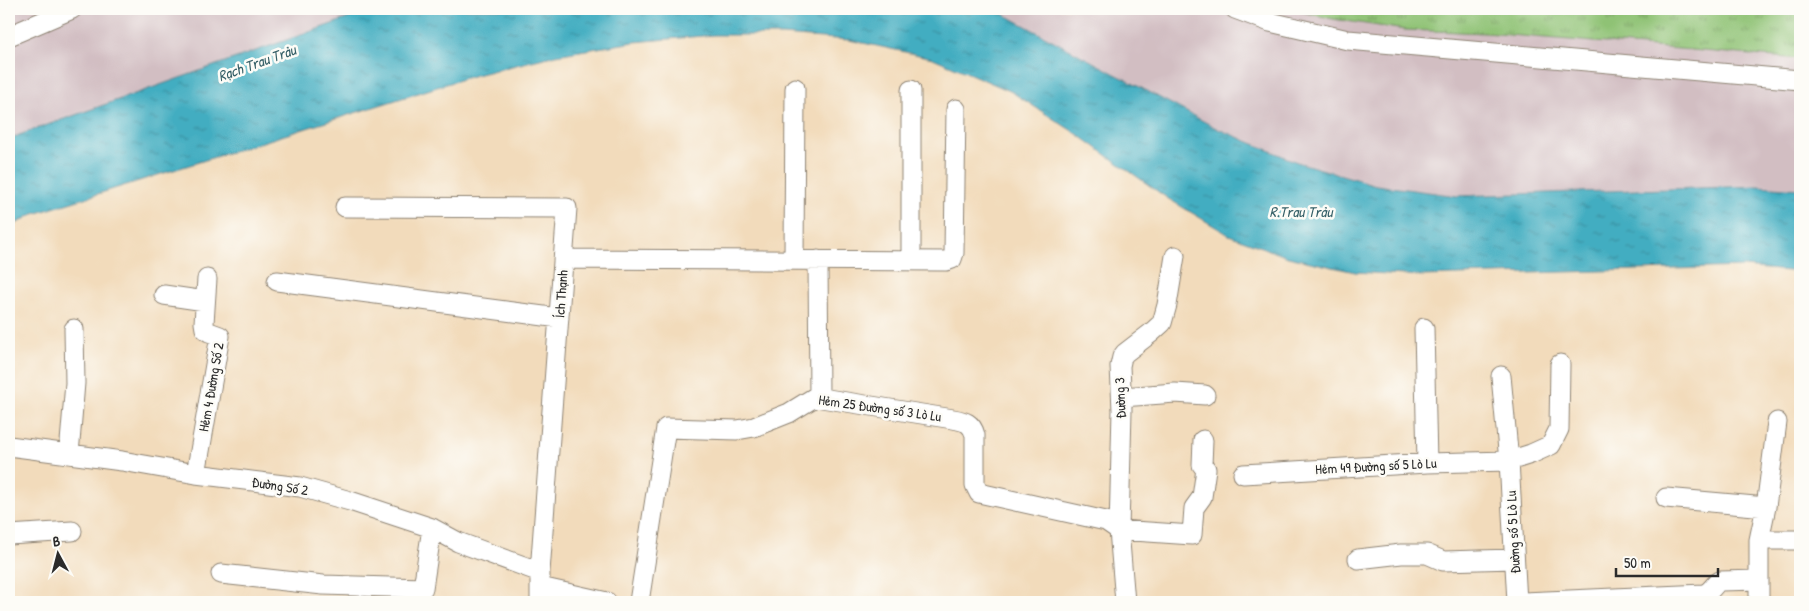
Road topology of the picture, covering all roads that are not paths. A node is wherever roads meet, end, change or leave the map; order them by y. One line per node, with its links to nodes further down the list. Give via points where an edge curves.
1 (72, 9): 3 (street)
2 (1235, 9): 4 (street, via 1270,22 1348,40)
3 (9, 36)
4 (1800, 80)
5 (795, 88): 11 (street)
6 (911, 90): 13 (street)
7 (956, 109): 13 (street, via 954,257 946,261)
8 (345, 207): 10 (street, Ích Thạnh, via 567,208)
9 (1175, 256): 24 (street, Đường 3, via 1162,323 1122,357 1119,373)
10 (563, 259): 11 (street); 18 (street, Ích Thạnh)
11 (794, 260): 12 (street)
12 (818, 260): 13 (street); 25 (street)
13 (911, 260)
14 (206, 279): 17 (street, Hẻm 4 Đường Số 2)
15 (277, 280): 18 (street)
16 (164, 295): 17 (street)
17 (205, 301): 32 (street, Hẻm 4 Đường Số 2, via 205,328 220,336)
18 (559, 318): 46 (street, Ích Thạnh)
19 (1424, 328): 31 (street)
20 (74, 329): 29 (street, via 76,382)
21 (1560, 364): 30 (street, Hẻm 49 Đường số 5 Lò Lu, via 1560,424 1555,438 1547,447)
22 (1501, 376): 30 (street, Đường số 5 Lò Lu)
23 (1205, 395): 24 (street)
24 (1122, 396): 37 (street, Đường 3)
25 (819, 397): 37 (street, Hẻm 25 Đường số 3 Lò Lu, via 968,422 975,435 975,488 979,493 1106,521); 49 (street, Hẻm 25 Đường số 3 Lò Lu, via 747,429 666,428)
26 (1777, 422): 35 (street)
27 (1203, 440): 37 (street, via 1202,465 1206,469 1202,497 1194,508 1192,535)
28 (9, 446): 29 (street, Đường Số 2)
29 (69, 454): 32 (street, Đường Số 2)
30 (1509, 461): 31 (street, Hẻm 49 Đường số 5 Lò Lu); 43 (street, Đường số 5 Lò Lu)
31 (1427, 463): 33 (street, Hẻm 49 Đường số 5 Lò Lu)
32 (196, 474): 36 (street, Đường Số 2, via 300,487)
33 (1243, 474)
34 (1666, 498): 35 (street)
35 (1766, 507): 40 (street)
36 (432, 528): 46 (street, Đường Số 2); 47 (street, via 424,588)
37 (1119, 530): 50 (street, Đường 3)
38 (72, 531): 39 (street)
39 (9, 536)
40 (1759, 540): 41 (street); 45 (street)
41 (1800, 540)
42 (1358, 559): 43 (street, via 1427,554 1443,561)
43 (1514, 559): 51 (street, Đường số 5 Lò Lu)
44 (222, 574): 47 (street)
45 (1759, 580): 52 (street, via 1720,581 1704,594); 53 (street)
46 (540, 587): 48 (street, Đường Số 2)
47 (357, 595)
48 (607, 602)
49 (639, 602)
50 (1125, 602)
51 (1517, 602)
52 (1524, 602)
53 (1759, 602)

